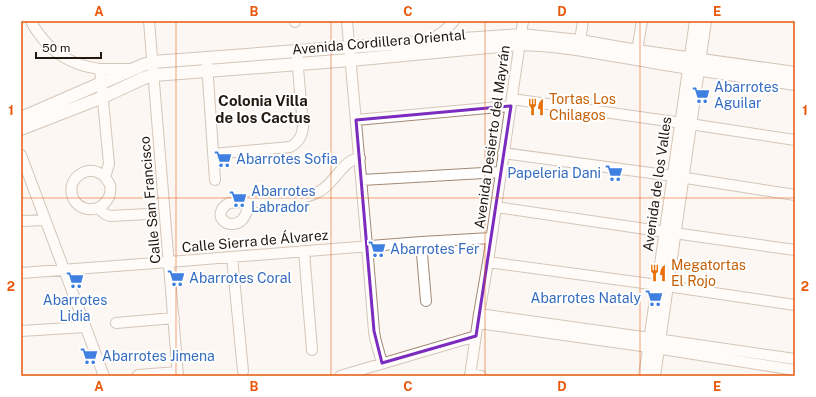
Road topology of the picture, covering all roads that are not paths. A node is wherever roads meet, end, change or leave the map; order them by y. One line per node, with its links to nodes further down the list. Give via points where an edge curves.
1 (31, 21): 21 (street, via 44,41 58,54 74,63)
2 (149, 21): 18 (street, Calle San Francisco)
3 (348, 21): 13 (street)
4 (454, 21): 12 (street)
5 (523, 21): 10 (street, Avenida Desierto del Mayrán)
6 (583, 21): 11 (street)
7 (642, 21): 15 (street)
8 (696, 21): 20 (street, Avenida de los Valles)
9 (705, 21): 20 (street, Avenida de los Valles)
10 (521, 40): 11 (street, Avenida Cordillera Oriental); 12 (street, Avenida Cordillera Oriental); 17 (street, Avenida Cordillera Oriental); 20 (street, Avenida Cordillera Oriental, via 536,45); 29 (street, Avenida Desierto del Mayrán)
11 (580, 41): 15 (street, Avenida Cordillera Oriental)
12 (426, 42): 13 (street, Avenida Cordillera Oriental)
13 (350, 47): 14 (street, Avenida Cordillera Oriental); 17 (street)
14 (296, 51): 16 (street, Avenida Cordillera Oriental); 19 (street)
15 (637, 51): 20 (street, Avenida Cordillera Oriental)
16 (206, 58): 18 (street, Avenida Cordillera Oriental); 23 (street)
17 (351, 60): 19 (street, Avenida Cordillera Oriental); 31 (street)
18 (153, 62): 22 (street, Avenida Cordillera Oriental); 25 (street, Calle San Francisco)
19 (298, 64): 23 (street, Avenida Cordillera Oriental); 36 (street, via 303,127 300,140 290,147)
20 (695, 64): 24 (street, Avenida Cordillera Oriental); 27 (street, Avenida Cordillera Oriental); 32 (street, Avenida de los Valles)
21 (100, 68): 22 (street); 26 (street)
22 (135, 68): 26 (street, Avenida Cordillera Oriental)
23 (207, 71): 25 (street, Avenida Cordillera Oriental); 36 (street)
24 (795, 74)
25 (154, 75): 28 (street, Avenida Cordillera Oriental); 58 (street, Calle San Francisco)
26 (102, 83): 28 (street); 30 (street, Avenida Cordillera Oriental)
27 (795, 84)
28 (103, 97): 33 (street, Avenida Cordillera Oriental); 40 (street, via 109,164)
29 (511, 102): 31 (street); 32 (street); 35 (street, Avenida Desierto del Mayrán)
30 (21, 118)
31 (356, 120): 38 (street)
32 (686, 123): 34 (street); 41 (street, Avenida de los Valles)
33 (21, 129)
34 (795, 140)
35 (504, 153): 39 (street, Avenida Desierto del Mayrán); 41 (street)
36 (213, 154): 42 (street)
37 (21, 155): 49 (street)
38 (360, 158): 43 (street); 45 (street, via 350,161 330,184 308,197)
39 (501, 172): 43 (street); 46 (street, Avenida Desierto del Mayrán)
40 (105, 177): 47 (street, via 110,185 110,194 106,203); 47 (street, via 97,172 88,171 79,175 72,186 74,200 80,207 89,210)
41 (678, 177): 44 (street); 51 (street, Avenida de los Valles)
42 (215, 180)
43 (362, 180): 54 (street)
44 (795, 195)
45 (250, 203)
46 (496, 207): 51 (street); 52 (street, Avenida Desierto del Mayrán)
47 (98, 208): 48 (street, via 110,216)
48 (148, 214)
49 (45, 220): 50 (street); 60 (street)
50 (21, 221)
51 (670, 232): 55 (street); 62 (street, Avenida de los Valles)
52 (491, 238): 53 (street, Calle Sierra de Álvarez); 59 (street, Avenida Desierto del Mayrán)
53 (421, 242): 54 (street, Calle Sierra de Álvarez); 63 (street)
54 (367, 246): 56 (street, Calle Sierra de Álvarez); 74 (street, via 374,331)
55 (795, 250)
56 (304, 251): 57 (street, Calle Sierra de Álvarez); 72 (street)
57 (232, 257): 58 (street, Calle Sierra de Álvarez); 76 (street)
58 (169, 262): 60 (street, Calle Sierra de Álvarez); 65 (street, Calle San Francisco)
59 (488, 262): 62 (street); 66 (street, Avenida Desierto del Mayrán)
60 (64, 270): 61 (street, Calle Sierra de Álvarez); 68 (street)
61 (21, 273)
62 (662, 286): 64 (street); 71 (street, Avenida de los Valles)
63 (426, 302)
64 (795, 305)
65 (174, 318): 67 (street); 77 (street, Calle San Francisco)
66 (478, 319): 70 (street, Avenida Desierto del Mayrán); 71 (street)
67 (116, 323)
68 (85, 327): 69 (street); 80 (street)
69 (21, 331)
70 (476, 336): 74 (street); 79 (street, Avenida Desierto del Mayrán)
71 (654, 343): 73 (street); 75 (street); 83 (street, Avenida de los Valles); 84 (street, Avenida de los Valles)
72 (312, 350)
73 (795, 360)
74 (382, 363): 81 (street)
75 (795, 370)
76 (243, 371)
77 (178, 374): 78 (street)
78 (138, 375)
79 (470, 375): 82 (street)
80 (104, 376)
81 (340, 376)
82 (481, 376)
83 (644, 376)
84 (654, 376)

